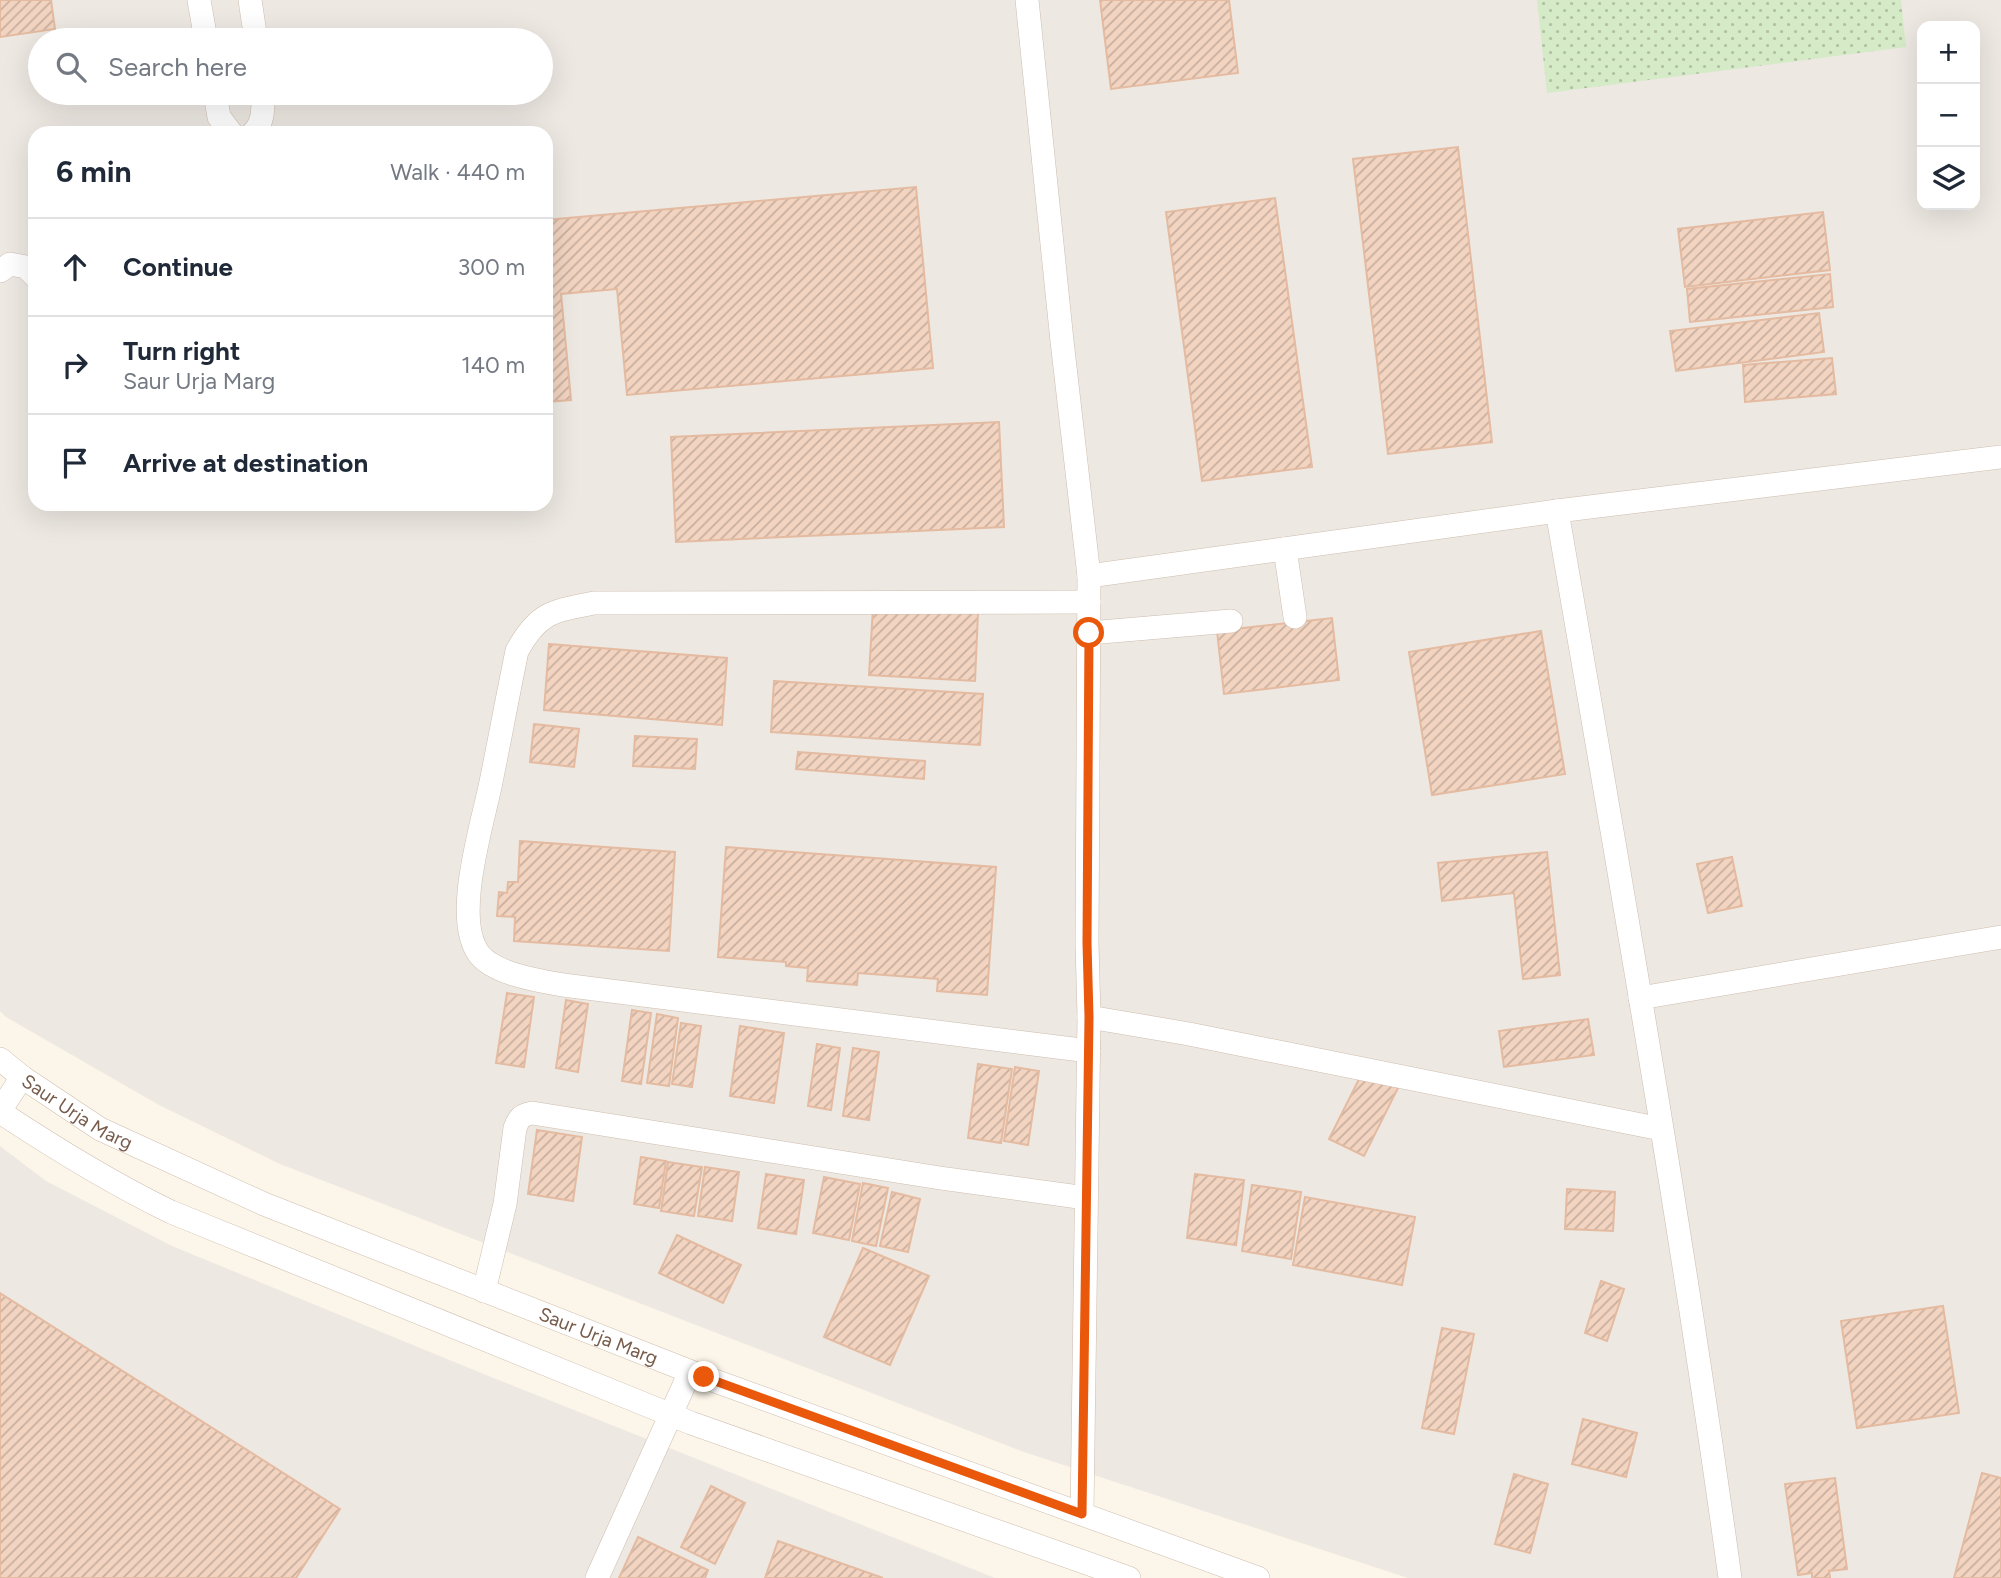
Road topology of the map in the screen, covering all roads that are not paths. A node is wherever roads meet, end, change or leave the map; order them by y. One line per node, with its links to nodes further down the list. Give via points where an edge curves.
1 (199, 0): 4 (street)
2 (250, 0): 5 (street)
3 (1027, 0): 15 (street)
4 (204, 28)
5 (254, 28)
6 (217, 105): 8 (street)
7 (263, 105): 9 (street)
8 (226, 126)
9 (260, 126)
10 (28, 269): 11 (street, via 10,264)
11 (0, 271)
12 (2001, 457): 13 (street)
13 (1557, 511): 14 (street); 21 (street)
14 (1285, 549): 15 (street); 17 (street)
15 (1089, 576): 16 (street)
16 (1089, 603): 19 (street); 23 (street, via 594,603 539,619 517,651 478,829 468,927 481,957 527,978 551,983)
17 (1295, 617)
18 (1231, 621): 19 (street)
19 (1089, 633): 22 (street)
20 (2001, 937): 21 (street)
21 (1640, 998): 27 (street)
22 (1089, 1017): 23 (street); 27 (street)
23 (1088, 1051): 28 (street)
24 (0, 1059): 25 (street, Saur Urja Marg)
25 (22, 1077): 26 (street); 29 (street, Saur Urja Marg, via 100,1129 264,1204)
26 (0, 1112): 31 (street, via 72,1160 171,1212)
27 (1661, 1129): 37 (street)
28 (1086, 1198): 29 (street, via 524,1114 514,1128 505,1204); 32 (street)
29 (484, 1291): 30 (street, Saur Urja Marg)
30 (690, 1372): 31 (street); 32 (street, Saur Urja Marg)
31 (671, 1414): 33 (street); 34 (street)
32 (1082, 1514): 36 (street, Saur Urja Marg)
33 (1072, 1569): 35 (street)
34 (597, 1578)
35 (1129, 1578)
36 (1258, 1578)
37 (1730, 1578)

